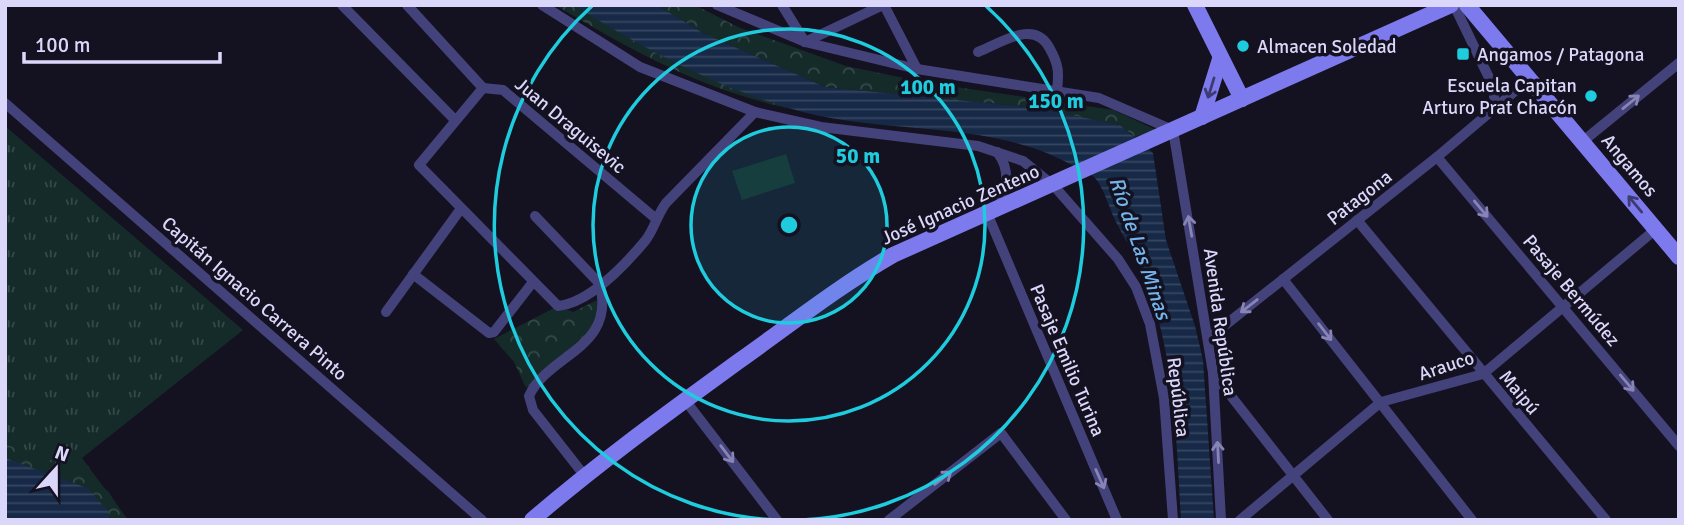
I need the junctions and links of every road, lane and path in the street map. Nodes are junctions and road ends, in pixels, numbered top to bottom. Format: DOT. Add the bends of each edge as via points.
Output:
graph roads {
  1 [pos="342,5"];
  2 [pos="407,5"];
  3 [pos="542,5"];
  4 [pos="717,5"];
  5 [pos="782,5"];
  6 [pos="884,5"];
  7 [pos="1195,5"];
  8 [pos="1452,5"];
  9 [pos="1467,5"];
  10 [pos="804,42"];
  11 [pos="978,52"];
  12 [pos="1220,59"];
  13 [pos="1679,63"];
  14 [pos="918,69"];
  15 [pos="1528,80"];
  16 [pos="483,88"];
  17 [pos="1056,91"];
  18 [pos="1242,99"];
  19 [pos="5,103"];
  20 [pos="1495,106"];
  21 [pos="755,112"];
  22 [pos="1202,117"];
  23 [pos="455,120"];
  24 [pos="1166,134"];
  25 [pos="1583,142"];
  26 [pos="995,150"];
  27 [pos="1437,157"];
  28 [pos="1061,182"];
  29 [pos="460,210"];
  30 [pos="992,211"];
  31 [pos="535,216"];
  32 [pos="655,218"];
  33 [pos="1357,220"];
  34 [pos="1656,229"];
  35 [pos="1679,257"];
  36 [pos="413,274"];
  37 [pos="1283,279"];
  38 [pos="533,282"];
  39 [pos="600,284"];
  40 [pos="1563,306"];
  41 [pos="386,312"];
  42 [pos="1209,338"];
  43 [pos="1213,373"];
  44 [pos="1483,374"];
  45 [pos="685,400"];
  46 [pos="1381,402"];
  47 [pos="1679,446"];
  48 [pos="1292,474"];
  49 [pos="584,475"];
  50 [pos="482,520"];
  51 [pos="532,520"];
  52 [pos="777,520"];
  53 [pos="889,520"];
  54 [pos="1066,520"];
  55 [pos="1117,520"];
  56 [pos="1173,520"];
  57 [pos="1221,520"];
  58 [pos="1240,520"];
  59 [pos="1328,520"];
  60 [pos="1472,520"];
  61 [pos="1606,520"];
  1 -- 23 [label="street"];
  2 -- 16 [label="street, Juan Draguisevic"];
  3 -- 21 [label="street, República" via="640,67"];
  4 -- 10 [label="street"];
  5 -- 10 [label="street"];
  6 -- 10 [label="street"];
  6 -- 14 [label="street"];
  7 -- 12 [label="street"];
  8 -- 18 [label="street, José Ignacio Zenteno"];
  8 -- 20 [label="street" via="1493,86"];
  9 -- 15 [label="street, Angamos"];
  10 -- 14 [label="street"];
  11 -- 17 [label="street" via="1028,32 1040,35 1060,70"];
  12 -- 18 [label="street"];
  12 -- 22 [label="street, one-way"];
  25 -- 13 [label="street, one-way"];
  14 -- 17 [label="street"];
  15 -- 20 [label="street, Patagona"];
  15 -- 25 [label="street, Angamos"];
  16 -- 23 [label="street"];
  16 -- 32 [label="street, Juan Draguisevic" via="503,90"];
  17 -- 24 [label="street" via="1099,98"];
  18 -- 22 [label="street, José Ignacio Zenteno"];
  19 -- 50 [label="street, Capitán Ignacio Carrera Pinto"];
  20 -- 27 [label="street, Patagona"];
  21 -- 26 [label="street, República" via="821,127"];
  21 -- 32 [label="street"];
  22 -- 24 [label="street, José Ignacio Zenteno"];
  23 -- 29 [label="street" via="419,165"];
  24 -- 28 [label="street, José Ignacio Zenteno"];
  42 -- 24 [label="street, Avenida República, one-way"];
  34 -- 25 [label="street, Angamos, one-way"];
  26 -- 28 [label="street, República"];
  26 -- 30 [label="street" via="1004,161 1008,184"];
  27 -- 33 [label="street, Patagona"];
  27 -- 40 [label="street, Pasaje Bermúdez, one-way"];
  28 -- 30 [label="street, José Ignacio Zenteno"];
  28 -- 56 [label="street, República" via="1136,287 1150,324 1164,398"];
  29 -- 36 [label="street"];
  29 -- 38 [label="street"];
  30 -- 45 [label="street, José Ignacio Zenteno" via="858,275"];
  30 -- 55 [label="street, Pasaje Emilio Turina, one-way"];
  31 -- 39 [label="street"];
  32 -- 39 [label="street" via="644,242"];
  33 -- 37 [label="street, Patagona"];
  33 -- 44 [label="street, Maipú"];
  34 -- 35 [label="street, Angamos"];
  34 -- 40 [label="street, Arauco"];
  36 -- 38 [label="street" via="489,332 494,332"];
  36 -- 41 [label="street"];
  37 -- 42 [label="street, Patagona, one-way"];
  37 -- 46 [label="street, one-way"];
  38 -- 39 [label="street" via="558,306 568,305"];
  39 -- 49 [label="street" via="600,319 590,337 529,396 533,410"];
  40 -- 44 [label="street, Arauco"];
  40 -- 47 [label="street, Pasaje Bermúdez, one-way"];
  42 -- 43 [label="street, Avenida República"];
  43 -- 48 [label="street"];
  57 -- 43 [label="street, Avenida República, one-way"];
  44 -- 46 [label="street, Arauco"];
  44 -- 61 [label="street, Maipú"];
  45 -- 49 [label="street, José Ignacio Zenteno"];
  45 -- 52 [label="street, one-way"];
  46 -- 48 [label="street, Arauco"];
  46 -- 60 [label="street"];
  48 -- 58 [label="street, Arauco"];
  48 -- 59 [label="street"];
  49 -- 51 [label="street, José Ignacio Zenteno"];
  53 -- 54 [label="street, one-way" via="1001,433"];
}
